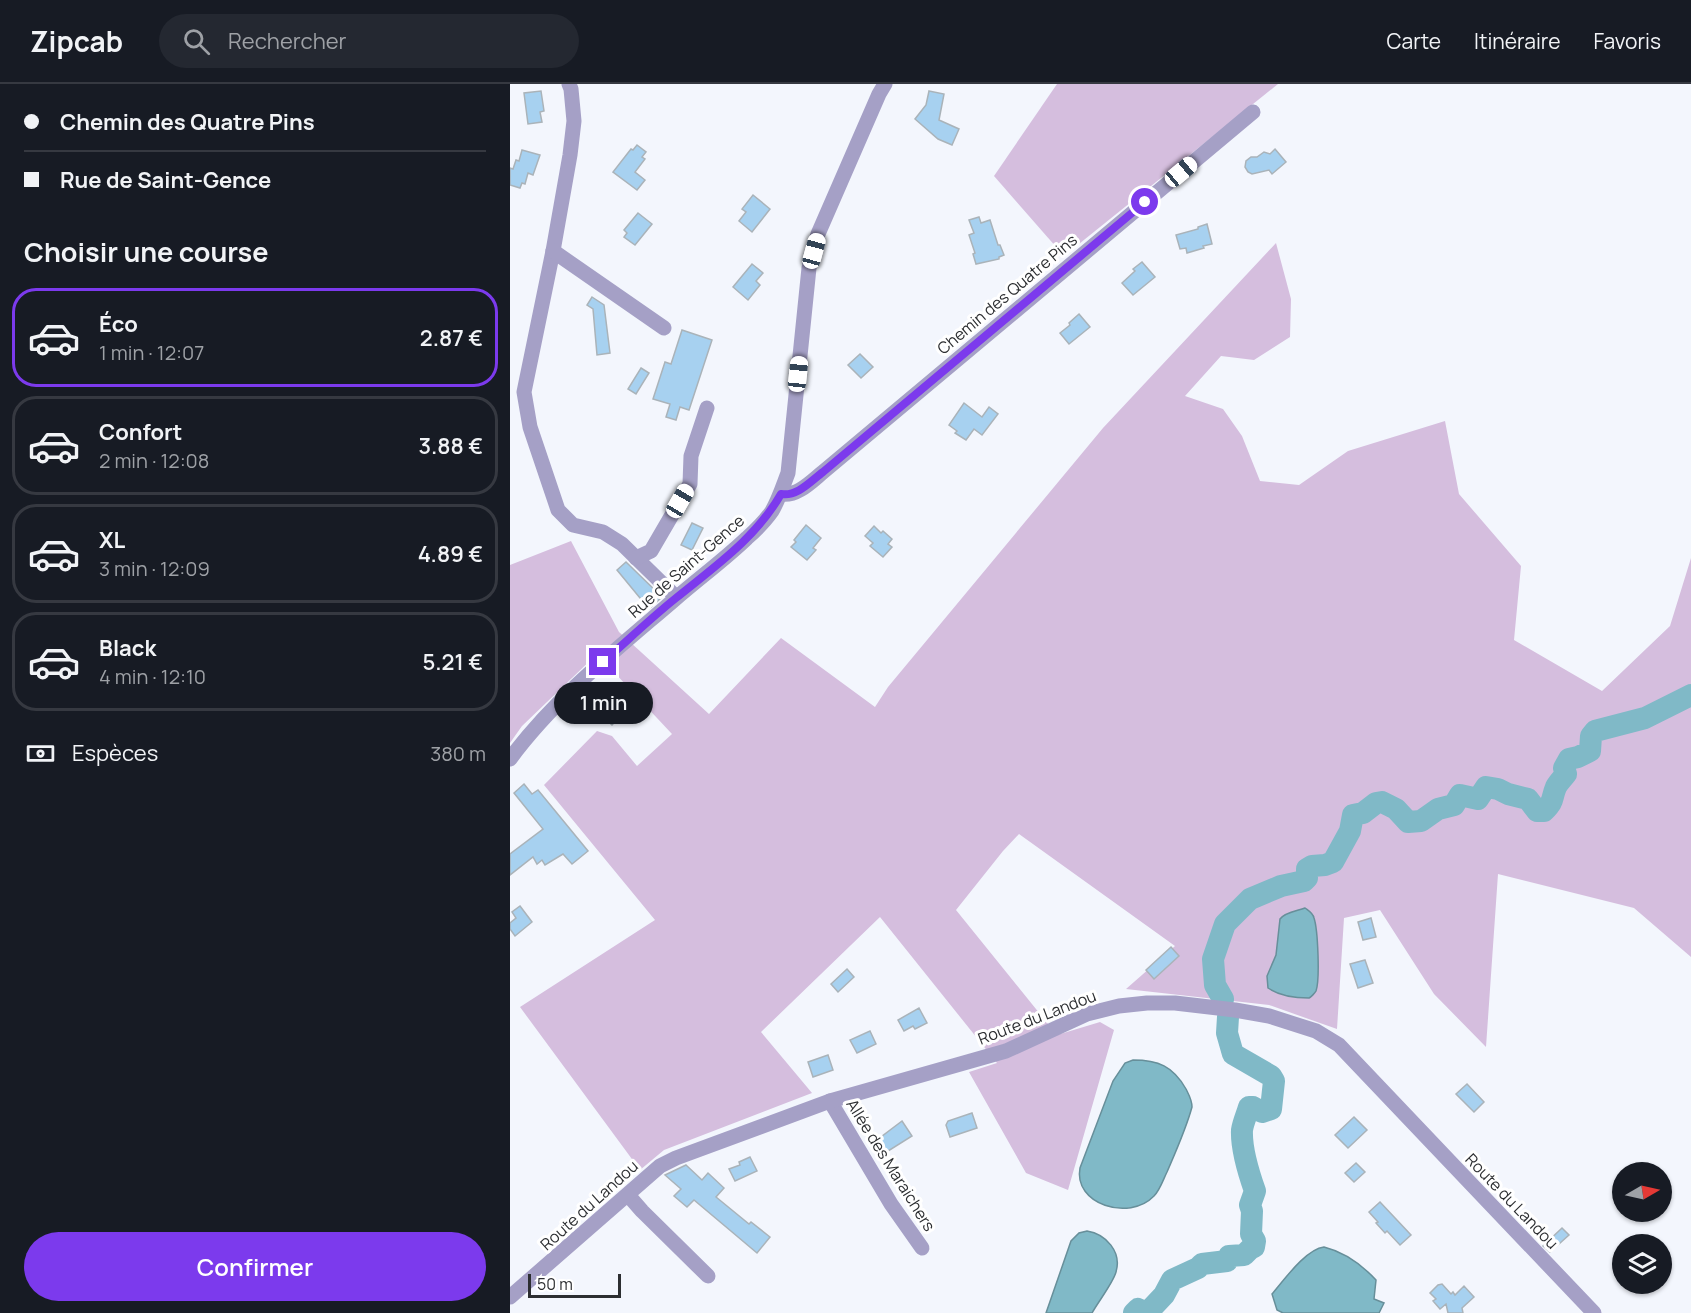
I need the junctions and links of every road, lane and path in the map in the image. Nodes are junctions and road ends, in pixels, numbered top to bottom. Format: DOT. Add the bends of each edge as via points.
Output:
graph roads {
  1 [pos="569,84"];
  2 [pos="885,84"];
  3 [pos="1253,112"];
  4 [pos="553,251"];
  5 [pos="664,328"];
  6 [pos="707,408"];
  7 [pos="781,494"];
  8 [pos="636,558"];
  9 [pos="676,597"];
  10 [pos="510,759"];
  11 [pos="830,1101"];
  12 [pos="628,1194"];
  13 [pos="922,1248"];
  14 [pos="708,1276"];
  15 [pos="510,1297"];
  16 [pos="1594,1313"];
  1 -- 4 [label="street" via="574,121"];
  2 -- 7 [label="street, Rue de Saint-Gence" via="818,234 809,268 788,473"];
  3 -- 7 [label="street, Chemin des Quatre Pins" via="823,472 800,490"];
  4 -- 5 [label="street"];
  4 -- 8 [label="street" via="524,392 530,427 558,510 573,525 603,532"];
  6 -- 8 [label="street" via="691,456 690,484 651,551"];
  7 -- 9 [label="street, Rue de Saint-Gence" via="771,513 754,531"];
  8 -- 9 [label="street"];
  9 -- 10 [label="street, Rue de Saint-Gence" via="572,690"];
  11 -- 12 [label="street, Route du Landou" via="676,1158 660,1166"];
  11 -- 13 [label="street, Allée des Maraichers"];
  11 -- 16 [label="street, Route du Landou" via="1006,1051 1087,1014 1119,1006 1175,1003 1269,1016 1316,1031 1339,1045"];
  12 -- 14 [label="street"];
  12 -- 15 [label="street, Route du Landou"];
}
